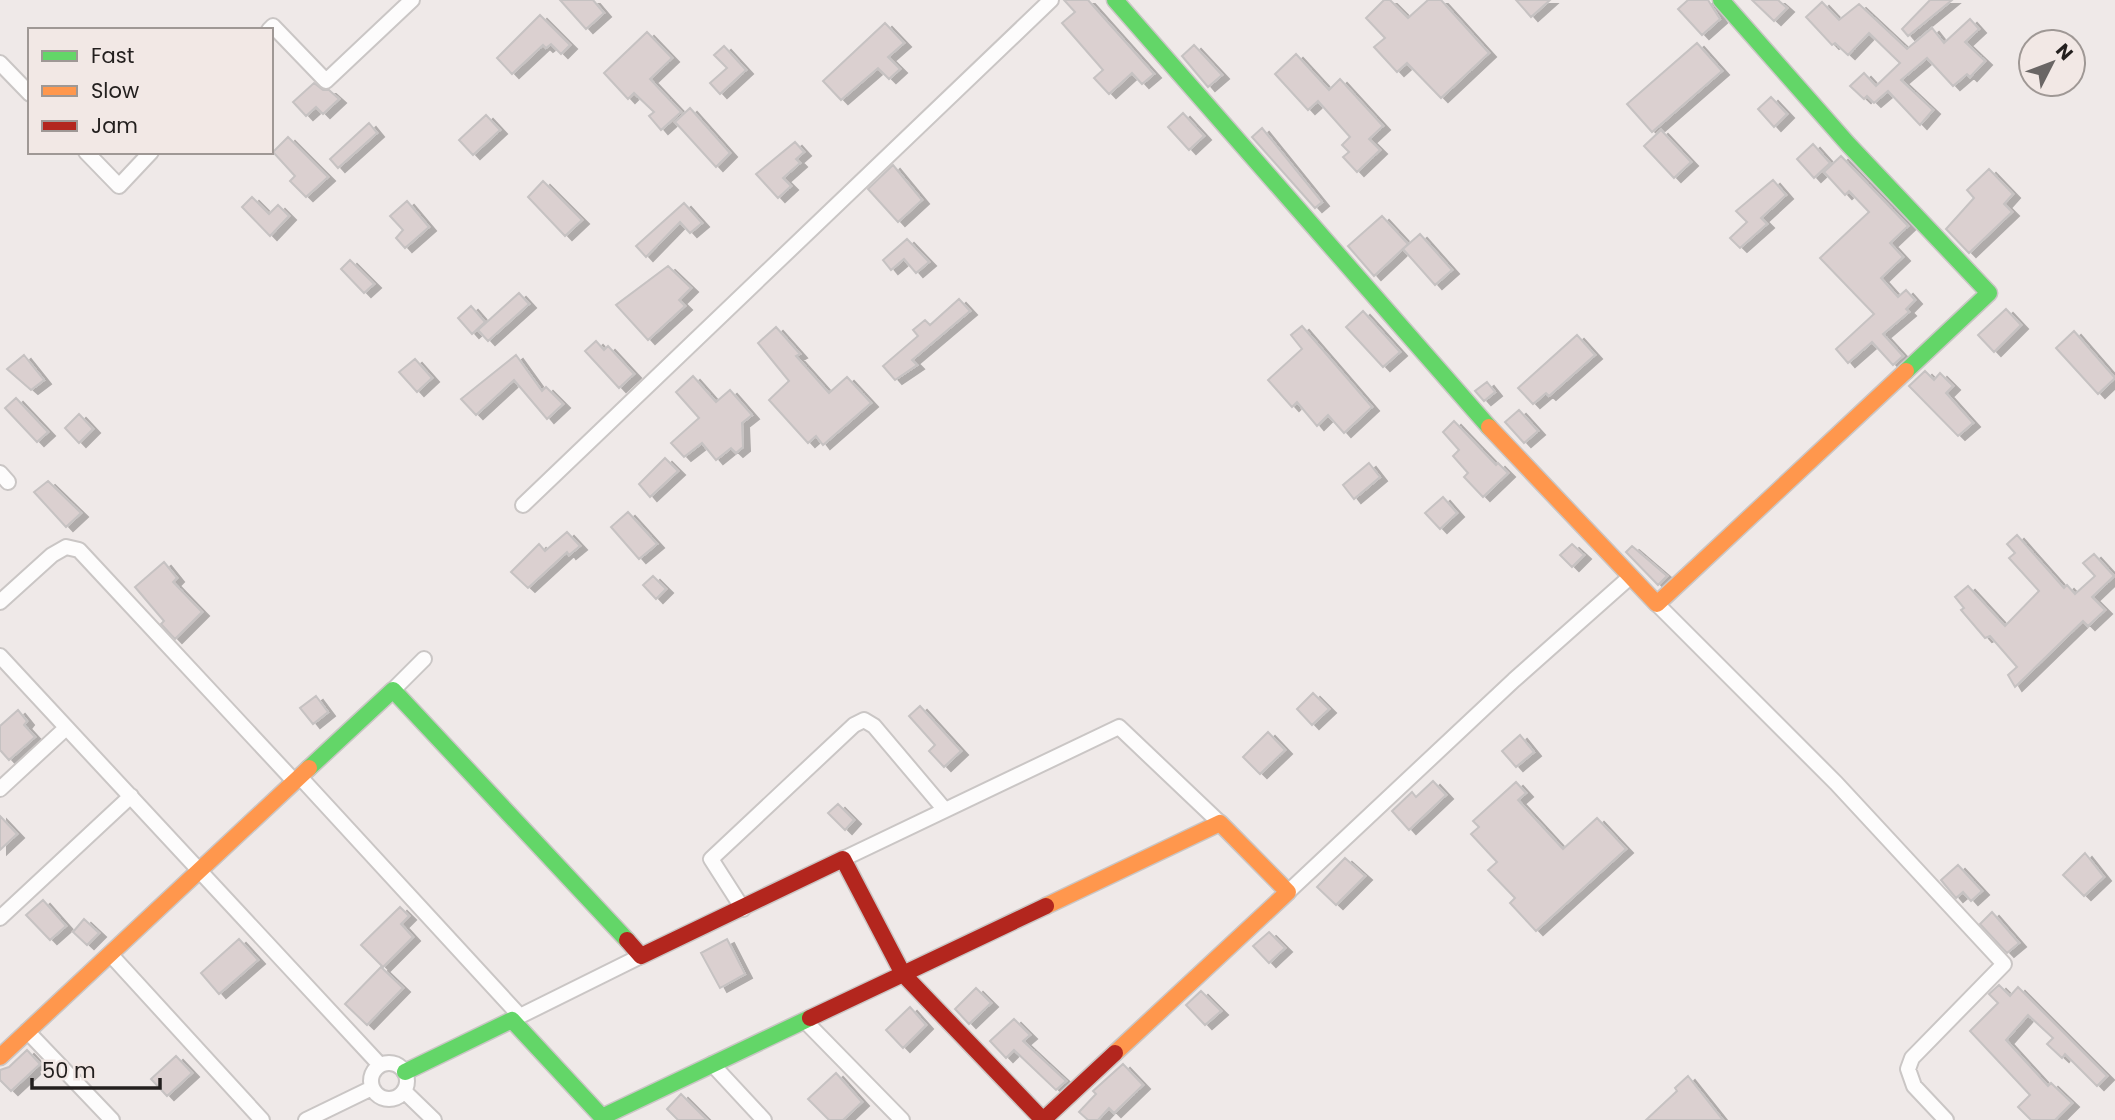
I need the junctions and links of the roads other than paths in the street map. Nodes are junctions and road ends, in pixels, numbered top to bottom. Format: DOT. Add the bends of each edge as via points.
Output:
graph roads {
  1 [pos="412,0"];
  2 [pos="1051,0"];
  3 [pos="1115,0"];
  4 [pos="1721,0"];
  5 [pos="271,28"];
  6 [pos="0,63"];
  7 [pos="28,92"];
  8 [pos="88,154"];
  9 [pos="149,154"];
  10 [pos="523,505"];
  11 [pos="1630,577"];
  12 [pos="0,602"];
  13 [pos="1657,604"];
  14 [pos="0,656"];
  15 [pos="424,659"];
  16 [pos="393,690"];
  17 [pos="66,728"];
  18 [pos="298,780"];
  19 [pos="0,789"];
  20 [pos="131,796"];
  21 [pos="945,810"];
  22 [pos="1220,823"];
  23 [pos="843,859"];
  24 [pos="200,870"];
  25 [pos="1288,892"];
  26 [pos="743,909"];
  27 [pos="0,918"];
  28 [pos="111,955"];
  29 [pos="641,956"];
  30 [pos="903,974"];
  31 [pos="516,1018"];
  32 [pos="805,1021"];
  33 [pos="27,1031"];
  34 [pos="0,1056"];
  35 [pos="380,1065"];
  36 [pos="712,1065"];
  37 [pos="405,1072"];
  38 [pos="372,1088"];
  39 [pos="404,1091"];
  40 [pos="603,1119"];
  41 [pos="112,1120"];
  42 [pos="262,1120"];
  43 [pos="306,1120"];
  44 [pos="434,1120"];
  45 [pos="764,1120"];
  46 [pos="902,1120"];
  47 [pos="1945,1120"];
  1 -- 5 [label="street" via="326,81"];
  2 -- 10 [label="street"];
  3 -- 11 [label="street" via="1482,419"];
  4 -- 13 [label="street" via="1989,293"];
  6 -- 7 [label="street"];
  8 -- 9 [label="street" via="119,186"];
  11 -- 13 [label="street"];
  11 -- 25 [label="street"];
  12 -- 18 [label="street" via="52,555 66,547 79,550"];
  13 -- 47 [label="street" via="1836,783 2004,964 1912,1058 1908,1069 1914,1086"];
  14 -- 17 [label="street"];
  15 -- 16 [label="street"];
  16 -- 18 [label="street"];
  16 -- 29 [label="street"];
  17 -- 19 [label="street"];
  17 -- 20 [label="street"];
  18 -- 24 [label="street"];
  18 -- 31 [label="street"];
  20 -- 24 [label="street"];
  20 -- 27 [label="street"];
  21 -- 22 [label="street" via="1119,727"];
  21 -- 23 [label="street"];
  21 -- 26 [label="street" via="864,720 711,859"];
  22 -- 25 [label="street"];
  22 -- 30 [label="street"];
  23 -- 26 [label="street"];
  23 -- 30 [label="street"];
  24 -- 28 [label="street"];
  24 -- 35 [label="street"];
  25 -- 30 [label="street" via="1043,1120"];
  26 -- 29 [label="street"];
  28 -- 33 [label="street"];
  28 -- 42 [label="street"];
  29 -- 31 [label="street"];
  30 -- 32 [label="street"];
  31 -- 37 [label="street"];
  31 -- 40 [label="street"];
  32 -- 36 [label="street"];
  32 -- 46 [label="street"];
  33 -- 34 [label="street"];
  33 -- 41 [label="street"];
  35 -- 37 [label="street" via="389,1063"];
  35 -- 38 [label="street" via="371,1079"];
  36 -- 40 [label="street"];
  36 -- 45 [label="street"];
  37 -- 39 [label="street"];
  38 -- 39 [label="street" via="387,1099"];
  38 -- 43 [label="street"];
  39 -- 44 [label="street"];
}
